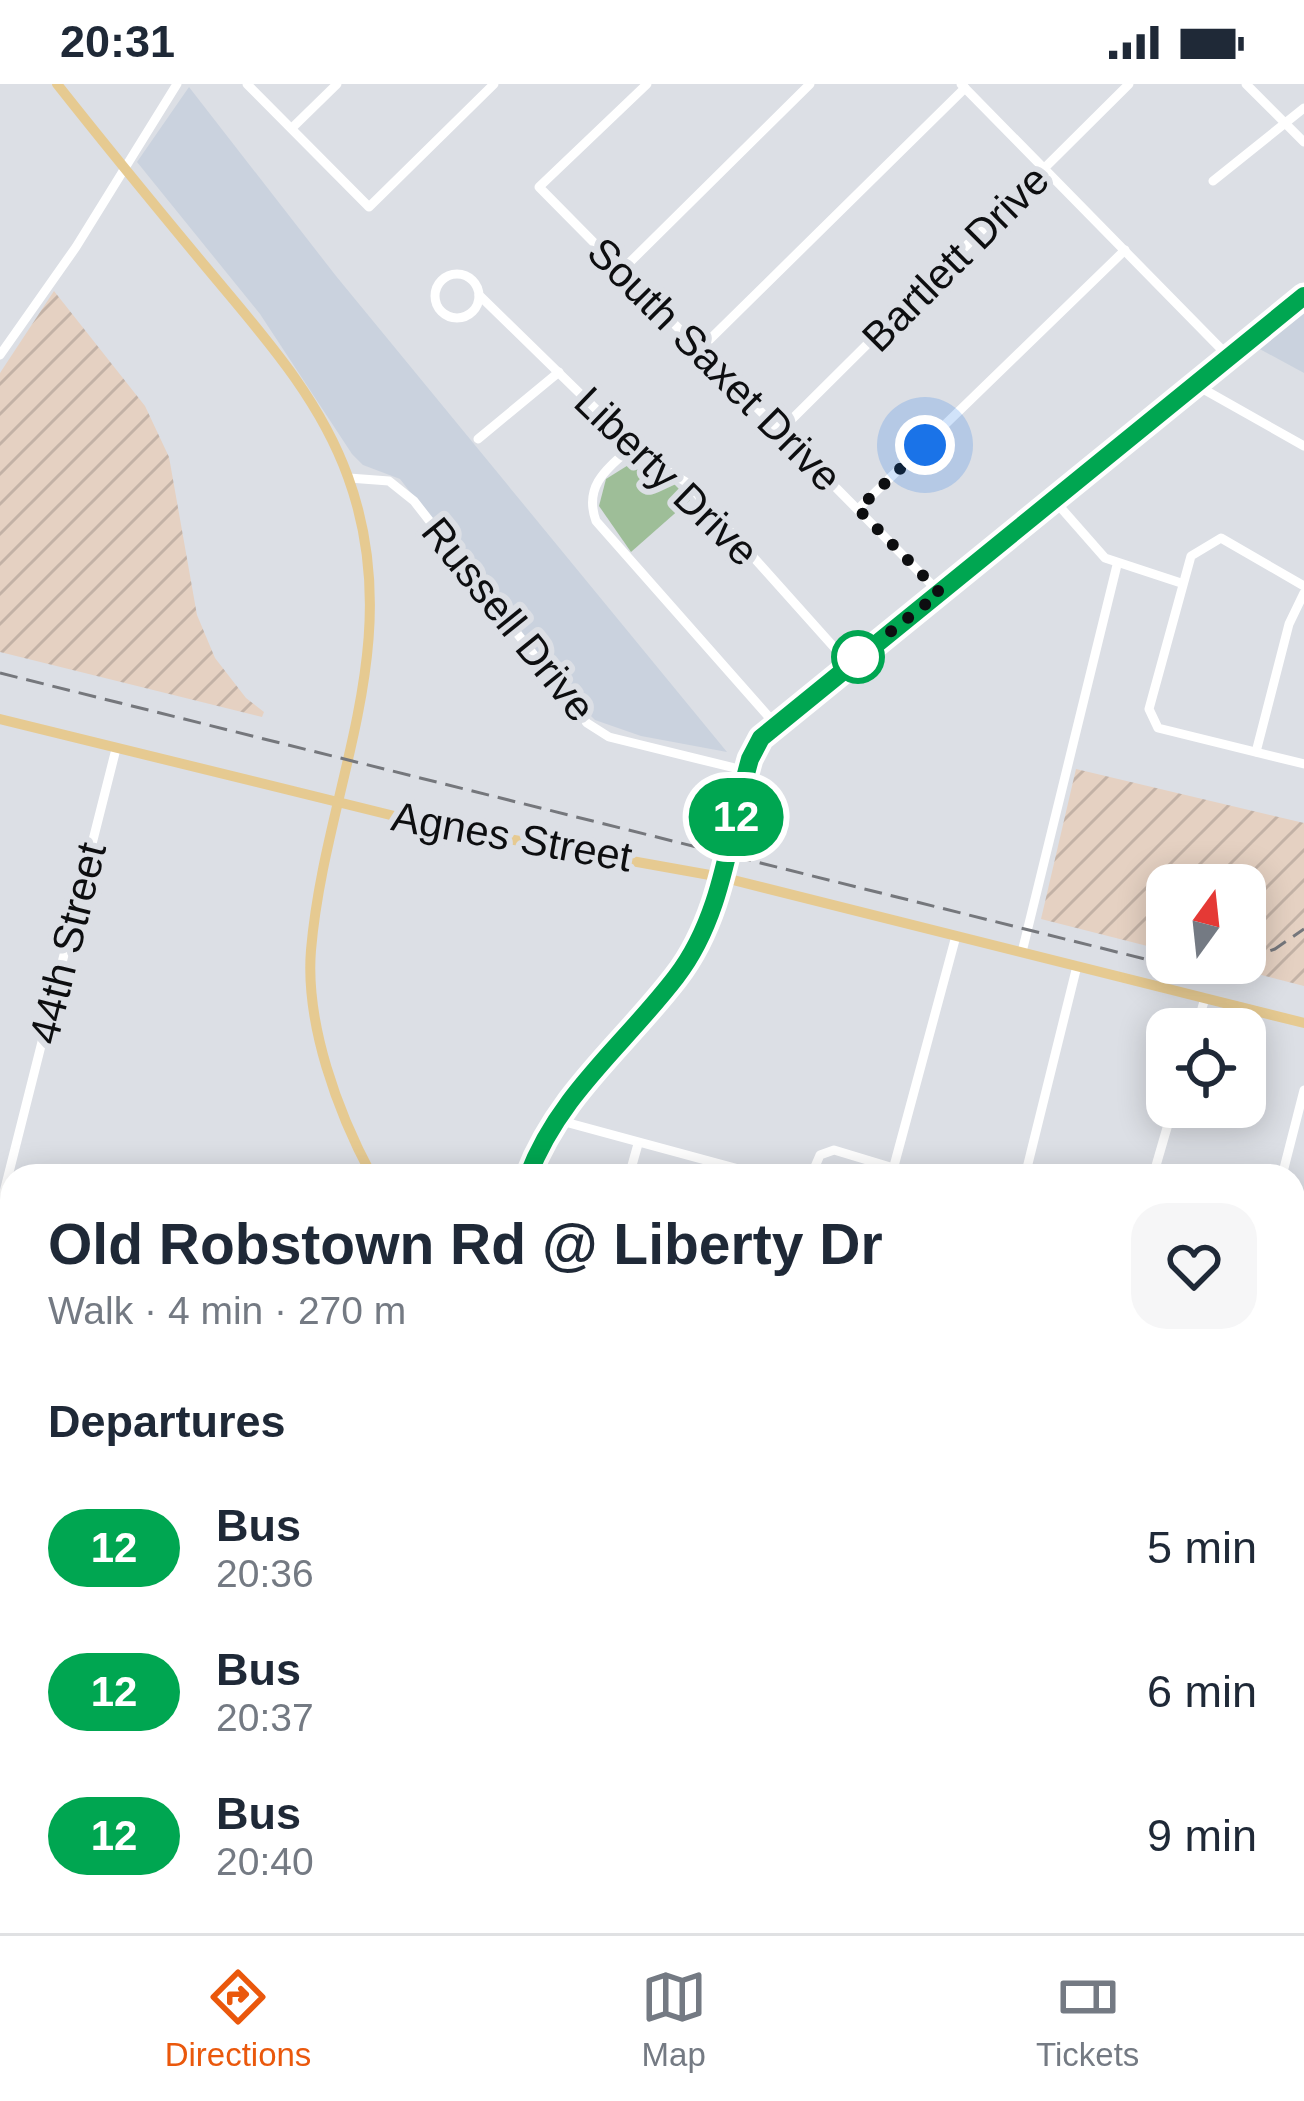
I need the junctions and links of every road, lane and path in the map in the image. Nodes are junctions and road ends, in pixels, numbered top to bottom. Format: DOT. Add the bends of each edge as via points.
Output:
graph roads {
  1 [pos="57,84"];
  2 [pos="177,84"];
  3 [pos="248,84"];
  4 [pos="338,84"];
  5 [pos="494,84"];
  6 [pos="810,84"];
  7 [pos="1246,84"];
  8 [pos="646,85"];
  9 [pos="1126,85"];
  10 [pos="963,86"];
  11 [pos="1304,108"];
  12 [pos="1284,122"];
  13 [pos="292,128"];
  14 [pos="1304,142"];
  15 [pos="123,168"];
  16 [pos="1045,169"];
  17 [pos="1213,181"];
  18 [pos="1125,250"];
  19 [pos="623,269"];
  20 [pos="479,295"];
  21 [pos="1304,296"];
  22 [pos="699,350"];
  23 [pos="0,355"];
  24 [pos="1229,357"];
  25 [pos="559,372"];
  26 [pos="1196,385"];
  27 [pos="780,431"];
  28 [pos="478,439"];
  29 [pos="633,446"];
  30 [pos="1304,446"];
  31 [pos="349,478"];
  32 [pos="1054,500"];
  33 [pos="858,509"];
  34 [pos="1117,565"];
  35 [pos="1181,583"];
  36 [pos="1304,589"];
  37 [pos="940,593"];
  38 [pos="849,664"];
  39 [pos="0,719"];
  40 [pos="776,725"];
  41 [pos="116,749"];
  42 [pos="1256,752"];
  43 [pos="1304,764"];
  44 [pos="747,771"];
  45 [pos="339,802"];
  46 [pos="721,877"];
  47 [pos="956,936"];
  48 [pos="1022,952"];
  49 [pos="1077,966"];
  50 [pos="1205,998"];
  51 [pos="1202,1008"];
  52 [pos="1304,1023"];
  53 [pos="1304,1090"];
  54 [pos="554,1119"];
  55 [pos="1167,1128"];
  56 [pos="638,1144"];
  57 [pos="11,1164"];
  58 [pos="366,1164"];
  59 [pos="533,1164"];
  60 [pos="632,1164"];
  61 [pos="701,1164"];
  62 [pos="816,1164"];
  63 [pos="886,1164"];
  64 [pos="894,1164"];
  65 [pos="1028,1164"];
  66 [pos="1156,1164"];
  67 [pos="1285,1164"];
  1 -- 15 [label="main road"];
  2 -- 15 [label="street"];
  3 -- 13 [label="street"];
  4 -- 13 [label="street"];
  5 -- 13 [label="street" via="369,207"];
  6 -- 19 [label="street"];
  7 -- 12 [label="street"];
  8 -- 19 [label="street, South Saxet Drive" via="539,187"];
  9 -- 16 [label="street, Bartlett Drive"];
  10 -- 16 [label="street"];
  10 -- 22 [label="street"];
  11 -- 12 [label="street"];
  12 -- 14 [label="street"];
  12 -- 17 [label="street"];
  15 -- 23 [label="street"];
  15 -- 31 [label="main road" via="288,366"];
  16 -- 18 [label="street"];
  16 -- 27 [label="street, Bartlett Drive"];
  18 -- 24 [label="street"];
  18 -- 33 [label="street"];
  19 -- 22 [label="street, South Saxet Drive"];
  20 -- 20 [label="street" via="463,275 445,277 435,292 439,309 455,318 472,312"];
  20 -- 25 [label="street, Liberty Drive"];
  21 -- 24 [label="street"];
  22 -- 27 [label="street, South Saxet Drive"];
  24 -- 26 [label="street"];
  25 -- 28 [label="street"];
  25 -- 29 [label="street, Liberty Drive"];
  26 -- 30 [label="street"];
  26 -- 32 [label="street"];
  27 -- 33 [label="street, South Saxet Drive"];
  29 -- 38 [label="street, Liberty Drive" via="686,482"];
  29 -- 40 [label="street" via="598,476 596,521"];
  31 -- 44 [label="street, Russell Drive" via="389,481 414,501 587,723 609,736"];
  31 -- 45 [label="main road" via="369,580 370,660"];
  32 -- 34 [label="street"];
  32 -- 37 [label="street"];
  33 -- 37 [label="street, South Saxet Drive"];
  34 -- 35 [label="street"];
  34 -- 48 [label="street"];
  35 -- 36 [label="street" via="1191,556 1221,538"];
  35 -- 42 [label="street" via="1150,720"];
  36 -- 42 [label="street"];
  37 -- 38 [label="street"];
  38 -- 40 [label="street"];
  39 -- 41 [label="main road, Agnes Street"];
  40 -- 44 [label="street"];
  41 -- 45 [label="main road, Agnes Street"];
  41 -- 57 [label="street, 44th Street"];
  42 -- 43 [label="street"];
  44 -- 46 [label="street"];
  45 -- 46 [label="main road, Agnes Street"];
  45 -- 58 [label="main road" via="310,955 346,1127"];
  46 -- 47 [label="main road, Agnes Street"];
  46 -- 54 [label="street" via="678,975"];
  47 -- 48 [label="main road, Agnes Street"];
  47 -- 64 [label="street"];
  48 -- 49 [label="main road, Agnes Street"];
  49 -- 50 [label="main road, Agnes Street"];
  49 -- 65 [label="street"];
  50 -- 51 [label="street"];
  50 -- 52 [label="main road, Agnes Street"];
  53 -- 67 [label="street"];
  54 -- 56 [label="street"];
  54 -- 59 [label="street"];
  55 -- 66 [label="street"];
  56 -- 60 [label="street"];
  56 -- 61 [label="street"];
  62 -- 63 [label="street" via="834,1150"];
}
